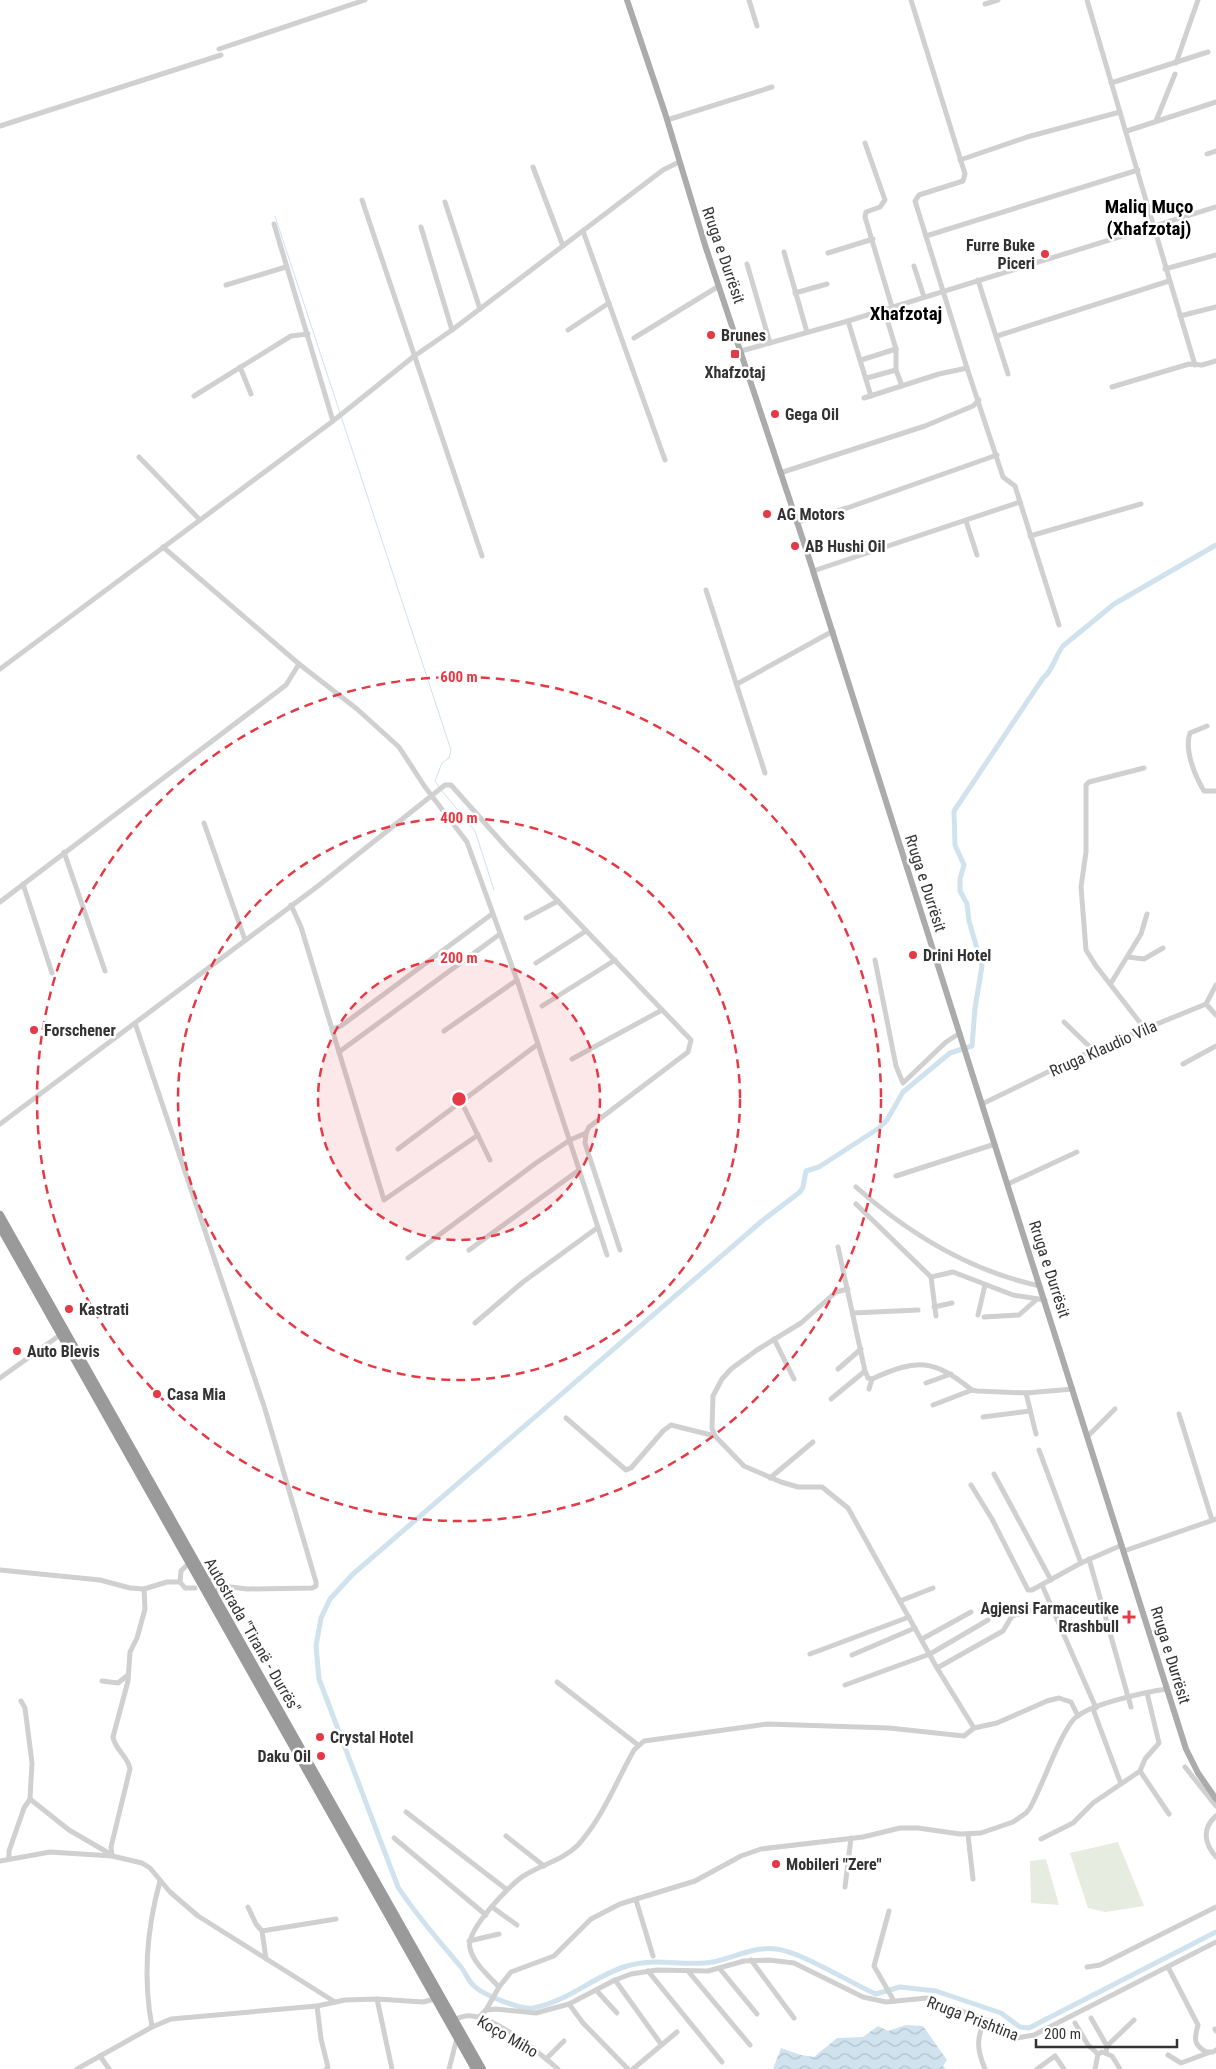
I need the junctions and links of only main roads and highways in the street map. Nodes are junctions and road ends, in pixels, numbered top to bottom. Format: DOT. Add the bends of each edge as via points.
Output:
graph roads {
  1 [pos="627,0"];
  2 [pos="0,1215"];
  3 [pos="0,1227"];
  4 [pos="1216,1799"];
  5 [pos="475,2069"];
  6 [pos="482,2069"];
  1 -- 4 [label="main road, Rruga e Durrësit" via="832,631 1167,1689 1189,1755"];
  2 -- 6 [label="highway, Autostrada \"Tiranë - Durrës\""];
  3 -- 5 [label="highway, Autostrada \"Tiranë - Durrës\""];
}
